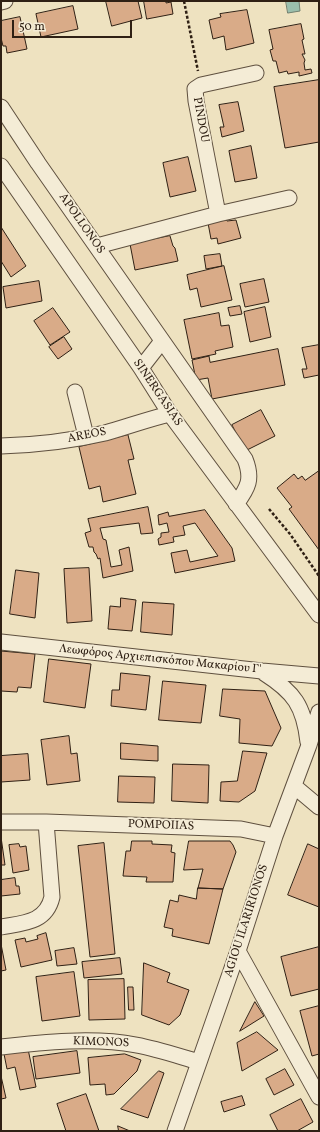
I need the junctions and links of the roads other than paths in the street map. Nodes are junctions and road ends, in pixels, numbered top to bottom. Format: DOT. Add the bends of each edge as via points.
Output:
graph roads {
  1 [pos="5,1"];
  2 [pos="1,2"];
  3 [pos="256,73"];
  4 [pos="1,107"];
  5 [pos="1,166"];
  6 [pos="289,198"];
  7 [pos="218,214"];
  8 [pos="96,246"];
  9 [pos="162,341"];
  10 [pos="141,368"];
  11 [pos="75,392"];
  12 [pos="170,414"];
  13 [pos="86,436"];
  14 [pos="1,446"];
  15 [pos="236,504"];
  16 [pos="319,615"];
  17 [pos="1,642"];
  18 [pos="262,671"];
  19 [pos="319,676"];
  20 [pos="319,712"];
  21 [pos="309,745"];
  22 [pos="294,786"];
  23 [pos="319,807"];
  24 [pos="1,822"];
  25 [pos="46,822"];
  26 [pos="276,836"];
  27 [pos="1,927"];
  28 [pos="238,951"];
  29 [pos="1,1047"];
  30 [pos="199,1062"];
  31 [pos="319,1097"];
  32 [pos="175,1131"];
  1 -- 2 [label="street"];
  3 -- 7 [label="street, PINDOU" via="201,85 195,89"];
  4 -- 8 [label="street, APOLLONOS"];
  5 -- 10 [label="street, SINERGASIAS"];
  6 -- 7 [label="street"];
  7 -- 8 [label="street"];
  8 -- 9 [label="street, APOLLONOS"];
  9 -- 10 [label="street"];
  9 -- 15 [label="street, APOLLONOS" via="245,459 249,472 248,484"];
  10 -- 12 [label="street, SINERGASIAS"];
  11 -- 13 [label="street"];
  12 -- 13 [label="street, AREOS"];
  12 -- 15 [label="street, SINERGASIAS"];
  13 -- 14 [label="street, AREOS"];
  15 -- 16 [label="street, SINERGASIAS"];
  17 -- 18 [label="street, Λεωφόρος Αρχιεπισκόπου Μακαρίου Γ'"];
  18 -- 19 [label="street, Λεωφόρος Αρχιεπισκόπου Μακαρίου Γ'"];
  18 -- 21 [label="street" via="280,683 292,696 307,728"];
  20 -- 21 [label="street, AGIOU ILARIRIONOS"];
  21 -- 22 [label="street, AGIOU ILARIRIONOS"];
  22 -- 23 [label="street"];
  22 -- 26 [label="street, AGIOU ILARIRIONOS"];
  24 -- 25 [label="street, POMPOIIAS"];
  25 -- 26 [label="street, POMPOIIAS" via="241,829"];
  25 -- 27 [label="street" via="52,897 50,904 37,919"];
  26 -- 28 [label="street, AGIOU ILARIRIONOS"];
  28 -- 30 [label="street, AGIOU ILARIRIONOS"];
  28 -- 31 [label="street"];
  29 -- 30 [label="street, KIMONOS" via="71,1042 122,1043"];
  30 -- 32 [label="street, AGIOU ILARIRIONOS"];
}
